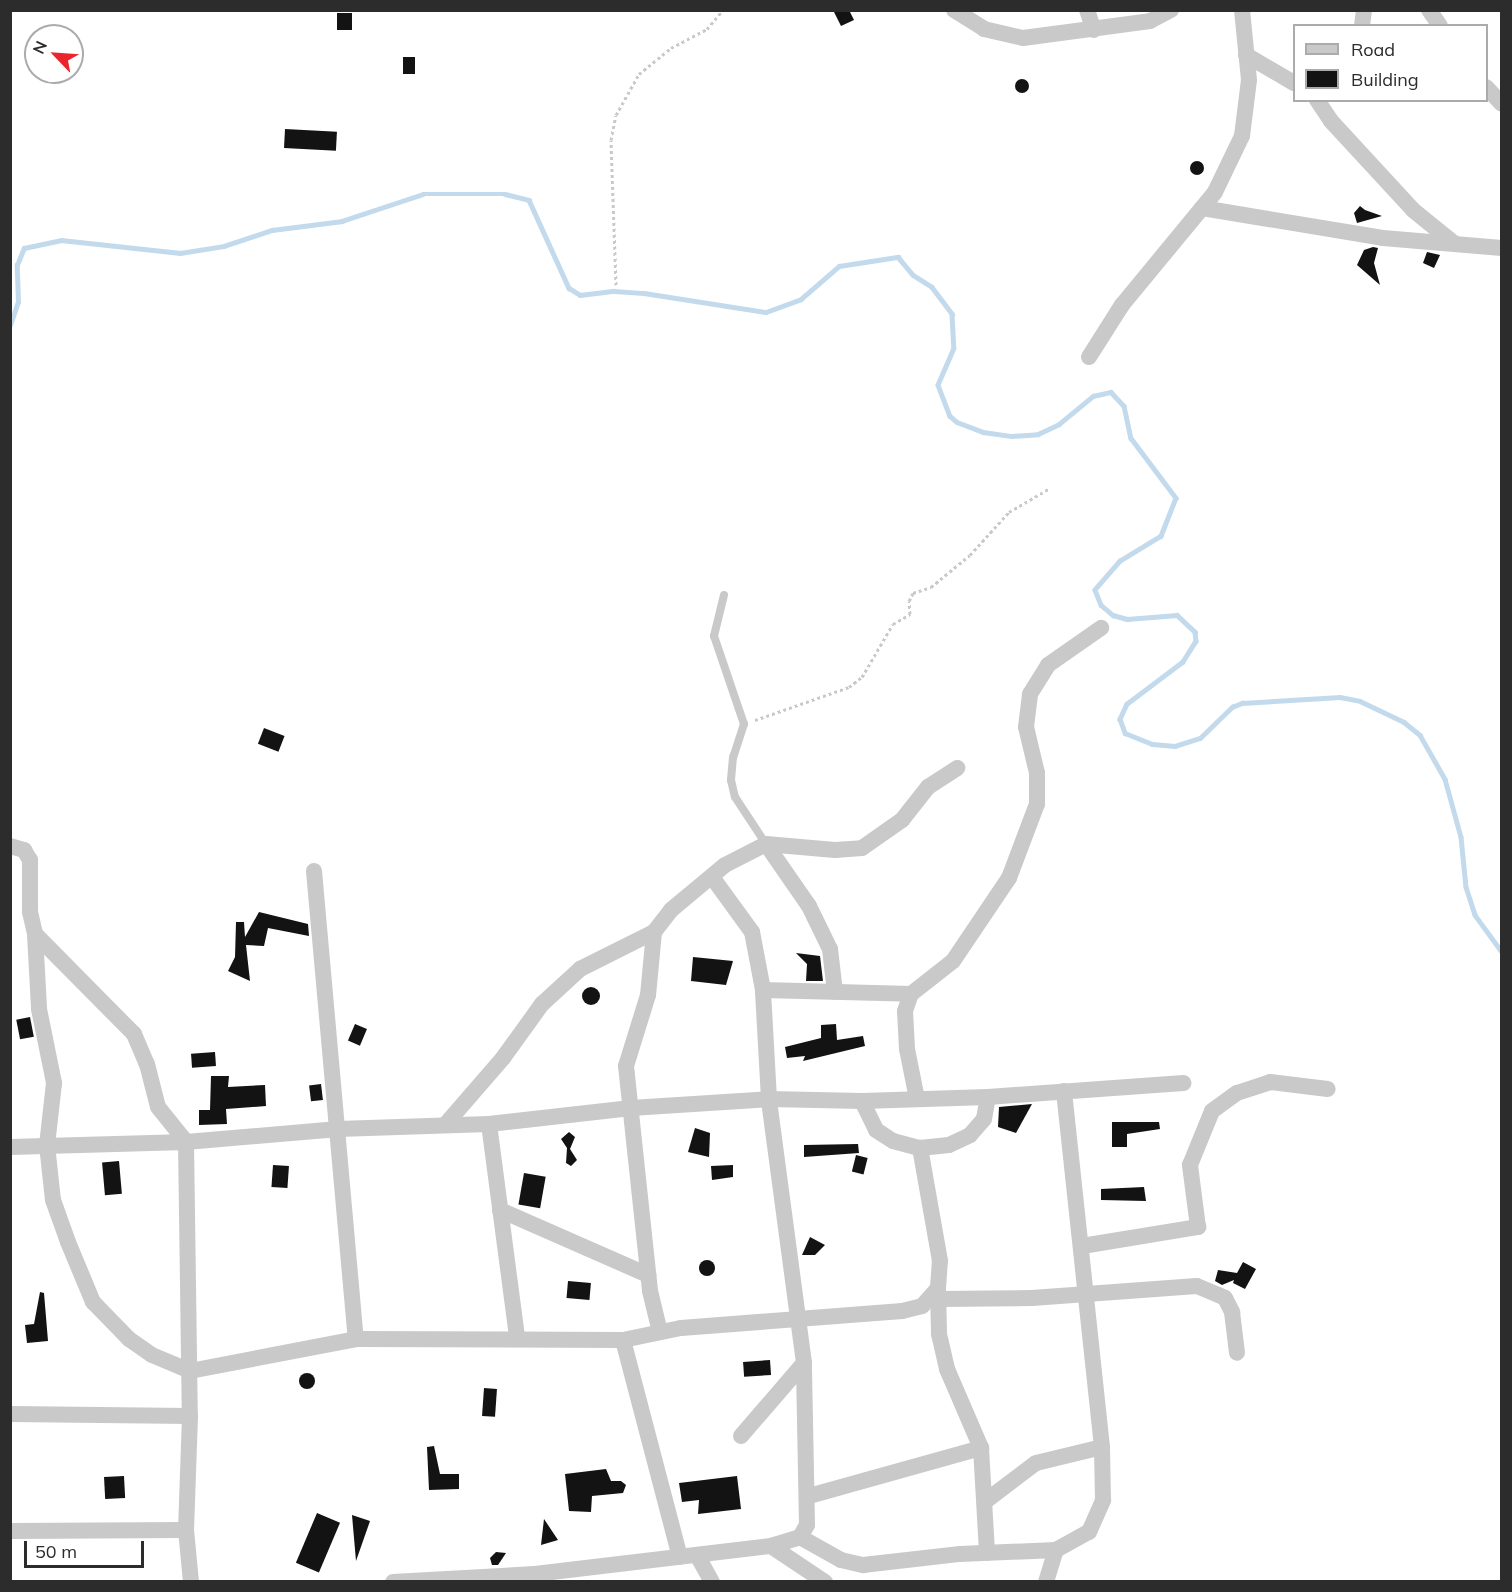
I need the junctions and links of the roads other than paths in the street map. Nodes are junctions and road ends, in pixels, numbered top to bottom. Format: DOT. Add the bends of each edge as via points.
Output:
graph roads {
  1 [pos="954,10"];
  2 [pos="1087,10"];
  3 [pos="1171,10"];
  4 [pos="1242,10"];
  5 [pos="1429,10"];
  6 [pos="1439,24"];
  7 [pos="1094,30"];
  8 [pos="1246,55"];
  9 [pos="1293,82"];
  10 [pos="1488,89"];
  11 [pos="1318,102"];
  12 [pos="1502,104"];
  13 [pos="1202,208"];
  14 [pos="1455,244"];
  15 [pos="1502,248"];
  16 [pos="1089,357"];
  17 [pos="724,595"];
  18 [pos="1101,628"];
  19 [pos="957,768"];
  20 [pos="766,844"];
  21 [pos="10,846"];
  22 [pos="314,871"];
  23 [pos="712,877"];
  24 [pos="654,932"];
  25 [pos="34,934"];
  26 [pos="764,990"];
  27 [pos="835,992"];
  28 [pos="911,994"];
  29 [pos="1184,1083"];
  30 [pos="1328,1089"];
  31 [pos="1064,1091"];
  32 [pos="988,1097"];
  33 [pos="769,1099"];
  34 [pos="917,1099"];
  35 [pos="862,1101"];
  36 [pos="631,1107"];
  37 [pos="489,1124"];
  38 [pos="445,1125"];
  39 [pos="338,1129"];
  40 [pos="186,1142"];
  41 [pos="47,1145"];
  42 [pos="10,1147"];
  43 [pos="920,1148"];
  44 [pos="500,1210"];
  45 [pos="1082,1246"];
  46 [pos="648,1275"];
  47 [pos="938,1294"];
  48 [pos="1088,1294"];
  49 [pos="800,1317"];
  50 [pos="660,1332"];
  51 [pos="517,1338"];
  52 [pos="356,1339"];
  53 [pos="623,1340"];
  54 [pos="1237,1353"];
  55 [pos="804,1363"];
  56 [pos="190,1371"];
  57 [pos="10,1414"];
  58 [pos="190,1416"];
  59 [pos="741,1436"];
  60 [pos="981,1448"];
  61 [pos="1102,1448"];
  62 [pos="809,1496"];
  63 [pos="987,1500"];
  64 [pos="186,1530"];
  65 [pos="10,1531"];
  66 [pos="800,1537"];
  67 [pos="771,1546"];
  68 [pos="1056,1550"];
  69 [pos="987,1552"];
  70 [pos="688,1556"];
  71 [pos="190,1581"];
  72 [pos="393,1581"];
  73 [pos="412,1581"];
  74 [pos="712,1581"];
  75 [pos="825,1581"];
  76 [pos="1046,1581"];
  1 -- 7 [label="street" via="984,29 1023,38"];
  2 -- 7 [label="street"];
  3 -- 7 [label="street" via="1150,21"];
  4 -- 8 [label="street"];
  5 -- 6 [label="street"];
  8 -- 9 [label="street"];
  8 -- 13 [label="street" via="1249,80 1242,136 1215,192"];
  10 -- 12 [label="street"];
  11 -- 14 [label="street" via="1413,210"];
  13 -- 14 [label="street" via="1383,238"];
  13 -- 16 [label="street" via="1122,305"];
  14 -- 15 [label="street"];
  17 -- 20 [label="lane" via="714,636 744,724 730,780 735,797"];
  18 -- 28 [label="street" via="1048,665 1030,694 1026,727 1037,773 1037,804 1010,878 953,961"];
  19 -- 20 [label="street" via="928,787 902,820 862,848 835,850"];
  20 -- 23 [label="street" via="725,865"];
  20 -- 27 [label="street" via="809,906 830,949"];
  21 -- 25 [label="street" via="24,850 30,860"];
  22 -- 39 [label="street"];
  23 -- 24 [label="street" via="671,910"];
  23 -- 26 [label="street" via="752,932"];
  24 -- 36 [label="street" via="648,995 626,1066"];
  24 -- 38 [label="street" via="580,969 542,1004 503,1058"];
  25 -- 40 [label="street" via="134,1034 158,1107"];
  25 -- 41 [label="street" via="39,1009 54,1083"];
  26 -- 27 [label="street"];
  26 -- 33 [label="street"];
  27 -- 28 [label="street"];
  28 -- 34 [label="street" via="905,1011 906,1030"];
  29 -- 31 [label="street"];
  30 -- 45 [label="street" via="1270,1082 1237,1093 1212,1112 1190,1165 1198,1227"];
  31 -- 32 [label="street"];
  31 -- 45 [label="street"];
  32 -- 34 [label="street"];
  32 -- 43 [label="street" via="984,1119 970,1135 949,1145"];
  33 -- 35 [label="street"];
  33 -- 36 [label="street"];
  33 -- 49 [label="street"];
  34 -- 35 [label="street"];
  35 -- 43 [label="street" via="876,1130 893,1141"];
  36 -- 37 [label="street"];
  36 -- 46 [label="street"];
  37 -- 38 [label="street"];
  37 -- 44 [label="street"];
  38 -- 39 [label="street"];
  39 -- 40 [label="street"];
  39 -- 52 [label="street"];
  40 -- 41 [label="street"];
  40 -- 56 [label="street"];
  41 -- 42 [label="street"];
  41 -- 56 [label="street" via="53,1200 93,1302 129,1339 152,1355"];
  43 -- 47 [label="street" via="940,1261"];
  44 -- 46 [label="street"];
  44 -- 51 [label="street"];
  45 -- 48 [label="street"];
  46 -- 50 [label="street"];
  47 -- 48 [label="street"];
  47 -- 49 [label="street" via="922,1306 902,1311"];
  47 -- 60 [label="street" via="939,1334 947,1369"];
  48 -- 54 [label="street" via="1197,1286 1214,1290 1225,1298 1232,1312"];
  48 -- 61 [label="street"];
  49 -- 50 [label="street"];
  49 -- 55 [label="street"];
  50 -- 53 [label="street"];
  51 -- 52 [label="street"];
  51 -- 53 [label="street"];
  52 -- 56 [label="street"];
  53 -- 70 [label="street"];
  55 -- 59 [label="street"];
  55 -- 62 [label="street"];
  56 -- 58 [label="street"];
  57 -- 58 [label="street"];
  58 -- 64 [label="street"];
  60 -- 62 [label="street"];
  60 -- 63 [label="street"];
  61 -- 63 [label="street" via="1036,1463"];
  61 -- 68 [label="street" via="1103,1500 1089,1532"];
  62 -- 66 [label="street" via="807,1525"];
  63 -- 69 [label="street"];
  64 -- 65 [label="street"];
  64 -- 71 [label="street"];
  66 -- 67 [label="street"];
  66 -- 69 [label="street" via="841,1560 863,1565"];
  67 -- 70 [label="street"];
  67 -- 75 [label="street"];
  68 -- 69 [label="street"];
  68 -- 76 [label="street"];
  70 -- 73 [label="street" via="535,1575"];
  70 -- 74 [label="street"];
  72 -- 73 [label="street"];
}
